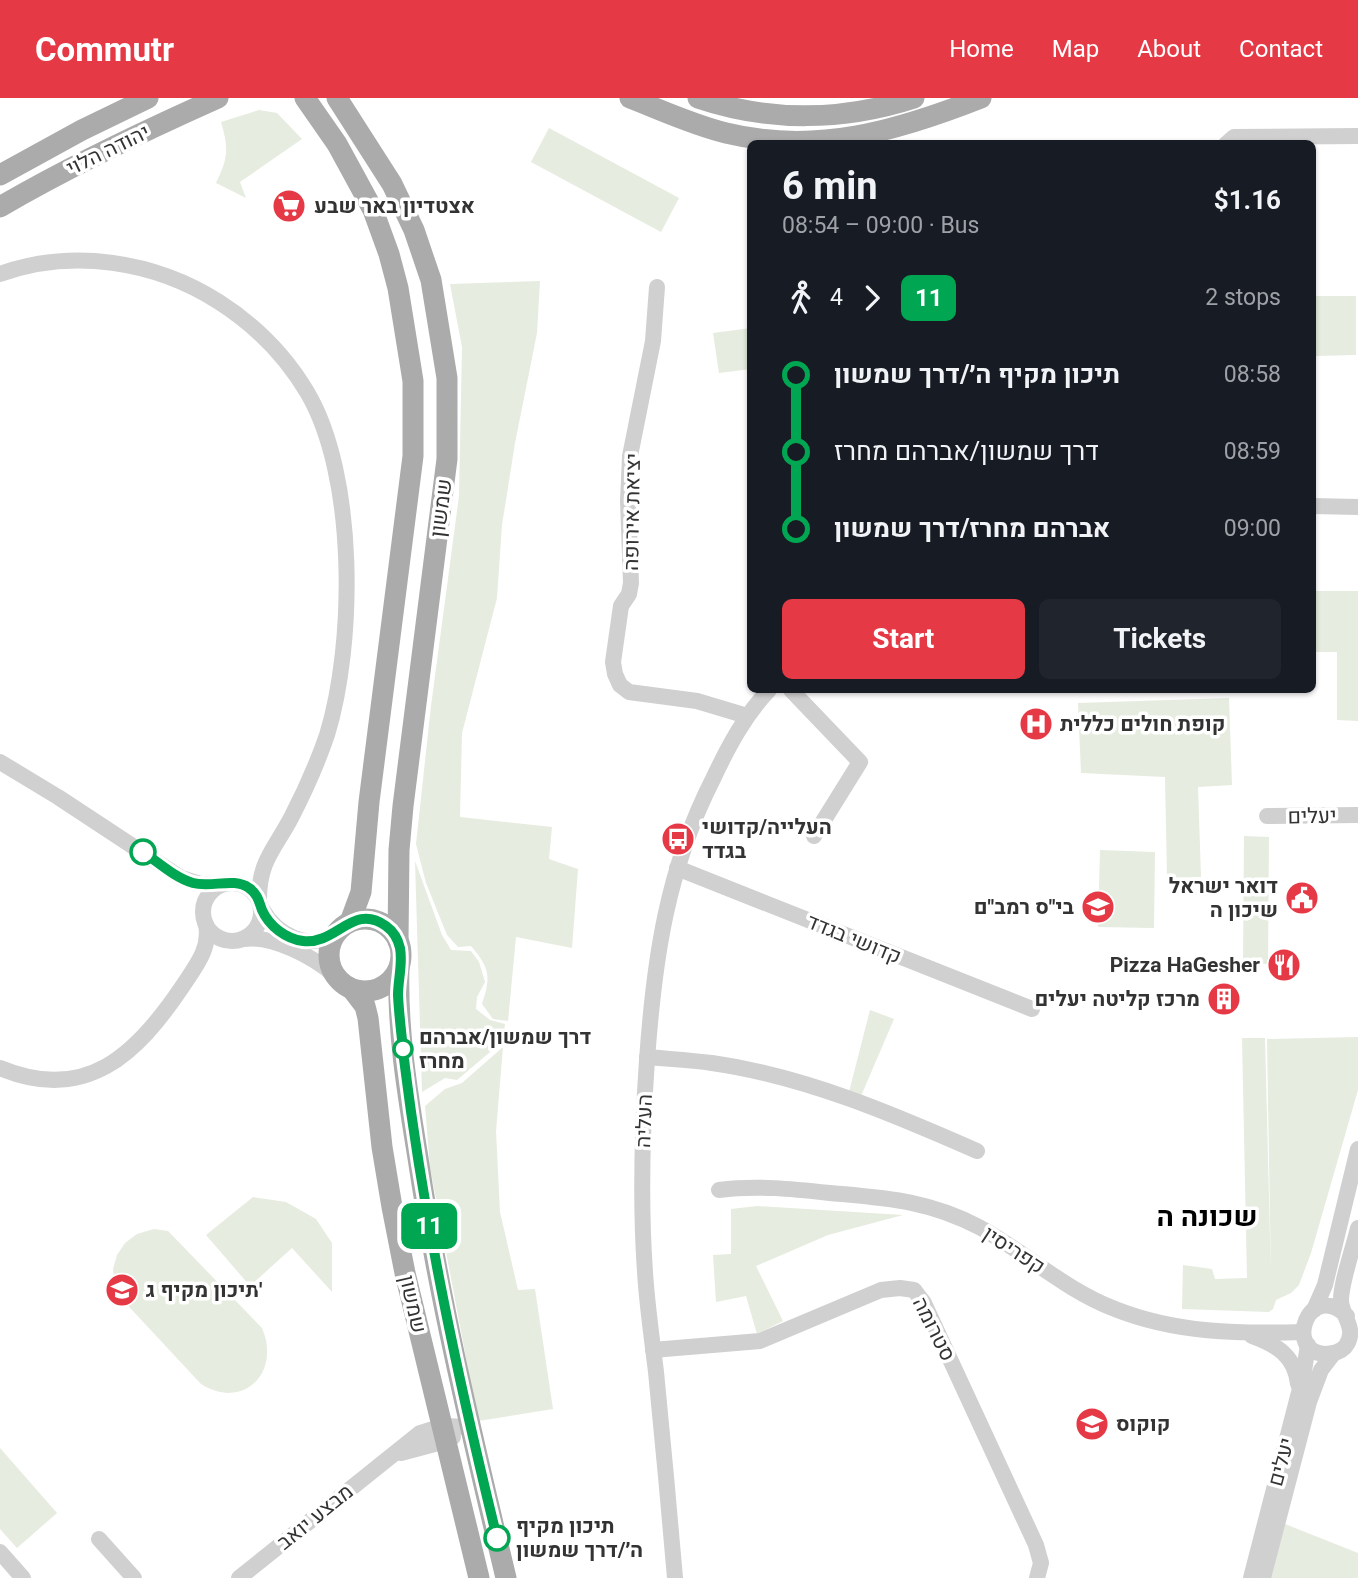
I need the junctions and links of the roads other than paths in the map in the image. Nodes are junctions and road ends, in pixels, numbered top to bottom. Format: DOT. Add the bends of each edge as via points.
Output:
graph roads {
  1 [pos="148,98"];
  2 [pos="218,98"];
  3 [pos="286,98"];
  4 [pos="305,98"];
  5 [pos="337,98"];
  6 [pos="346,98"];
  7 [pos="630,98"];
  8 [pos="698,98"];
  9 [pos="914,98"];
  10 [pos="981,98"];
  11 [pos="872,110"];
  12 [pos="353,121"];
  13 [pos="327,130"];
  14 [pos="1358,136"];
  15 [pos="875,139"];
  16 [pos="774,140"];
  17 [pos="1231,140"];
  18 [pos="0,174"];
  19 [pos="0,207"];
  20 [pos="0,274"];
  21 [pos="657,287"];
  22 [pos="1316,506"];
  23 [pos="1358,507"];
  24 [pos="766,693"];
  25 [pos="794,693"];
  26 [pos="747,716"];
  27 [pos="0,762"];
  28 [pos="1358,815"];
  29 [pos="1266,816"];
  30 [pos="814,836"];
  31 [pos="264,863"];
  32 [pos="677,868"];
  33 [pos="181,878"];
  34 [pos="225,884"];
  35 [pos="260,905"];
  36 [pos="204,917"];
  37 [pos="343,927"];
  38 [pos="237,940"];
  39 [pos="398,941"];
  40 [pos="200,959"];
  41 [pos="399,968"];
  42 [pos="334,975"];
  43 [pos="352,989"];
  44 [pos="1032,1009"];
  45 [pos="647,1057"];
  46 [pos="0,1068"];
  47 [pos="1358,1149"];
  48 [pos="977,1151"];
  49 [pos="719,1190"];
  50 [pos="1358,1228"];
  51 [pos="1314,1310"];
  52 [pos="1352,1329"];
  53 [pos="1247,1334"];
  54 [pos="1305,1339"];
  55 [pos="653,1350"];
  56 [pos="1334,1353"];
  57 [pos="1299,1394"];
  58 [pos="470,1427"];
  59 [pos="444,1434"];
  60 [pos="99,1539"];
  61 [pos="0,1552"];
  62 [pos="23,1578"];
  63 [pos="134,1578"];
  64 [pos="239,1578"];
  65 [pos="479,1578"];
  66 [pos="506,1578"];
  67 [pos="676,1578"];
  68 [pos="1037,1578"];
  69 [pos="1251,1578"];
  70 [pos="1263,1578"];
  1 -- 18 [label="main road, יהודה הלוי"];
  2 -- 19 [label="main road, יהודה הלוי" via="63,171"];
  3 -- 13 [label="main road"];
  4 -- 13 [label="main road, שמשון"];
  5 -- 12 [label="main road, שמשון"];
  6 -- 12 [label="main road"];
  7 -- 16 [label="main road" via="727,133"];
  8 -- 11 [label="main road" via="733,109 794,116"];
  9 -- 11 [label="main road"];
  10 -- 15 [label="main road"];
  11 -- 15 [label="street"];
  12 -- 39 [label="main road, שמשון" via="414,230 431,280 447,378 447,459 403,806"];
  13 -- 37 [label="main road, שמשון" via="367,198 389,254 413,381 413,456 361,892"];
  14 -- 17 [label="street"];
  20 -- 31 [label="street" via="45,262 89,261 143,269 205,293 265,338 289,365 322,424 344,533 344,653 329,724 311,777"];
  21 -- 26 [label="street, יציאת אירופה" via="653,341 630,456 631,583 621,606 615,674 629,692 697,701"];
  22 -- 23 [label="street"];
  24 -- 26 [label="street, העליה"];
  25 -- 30 [label="street" via="860,762"];
  26 -- 32 [label="street, העליה" via="706,792"];
  27 -- 33 [label="street"];
  28 -- 29 [label="street, יעלים"];
  31 -- 34 [label="street"];
  31 -- 35 [label="street"];
  32 -- 44 [label="street, קדושי בגדד"];
  32 -- 45 [label="street, העליה" via="653,980"];
  33 -- 34 [label="street"];
  33 -- 36 [label="street" via="194,893"];
  34 -- 35 [label="street" via="247,886"];
  34 -- 36 [label="street" via="207,897"];
  35 -- 37 [label="street" via="273,926 292,938 315,941"];
  35 -- 38 [label="street" via="258,926"];
  36 -- 38 [label="street" via="214,935"];
  36 -- 40 [label="street" via="206,940"];
  37 -- 39 [label="main road" via="366,919 392,931"];
  37 -- 42 [label="main road" via="329,953"];
  38 -- 40 [label="street" via="215,946"];
  38 -- 42 [label="street" via="265,940 311,957"];
  39 -- 41 [label="main road"];
  40 -- 46 [label="street" via="146,1036 109,1065 55,1080"];
  41 -- 43 [label="main road" via="379,989"];
  41 -- 58 [label="main road, שמשון" via="401,1030 422,1187"];
  42 -- 43 [label="main road"];
  43 -- 59 [label="main road, שמשון" via="365,1006 371,1030 392,1208"];
  45 -- 48 [label="street" via="713,1063 786,1079 907,1120"];
  45 -- 55 [label="street, העליה" via="642,1204"];
  47 -- 51 [label="street" via="1325,1285"];
  49 -- 53 [label="street, קפריסין" via="785,1188 912,1201 981,1228 1086,1297 1116,1310 1159,1323"];
  50 -- 52 [label="street" via="1342,1294"];
  51 -- 52 [label="street" via="1335,1307"];
  51 -- 54 [label="street" via="1305,1320"];
  52 -- 56 [label="street" via="1345,1346"];
  53 -- 54 [label="street, קפריסין"];
  53 -- 57 [label="street" via="1289,1357"];
  54 -- 56 [label="street" via="1320,1353"];
  54 -- 57 [label="street, יעלים"];
  55 -- 67 [label="street, העליה"];
  55 -- 68 [label="street, סטרומה" via="760,1341 881,1290 915,1290 1036,1545 1041,1563"];
  56 -- 70 [label="street, יעלים" via="1321,1370 1309,1402"];
  57 -- 69 [label="street, יעלים"];
  58 -- 59 [label="street, מבצע יואב"];
  58 -- 66 [label="main road, שמשון"];
  59 -- 64 [label="street, מבצע יואב" via="420,1433"];
  59 -- 65 [label="main road, שמשון"];
  60 -- 63 [label="street"];
  61 -- 62 [label="street"];
}
